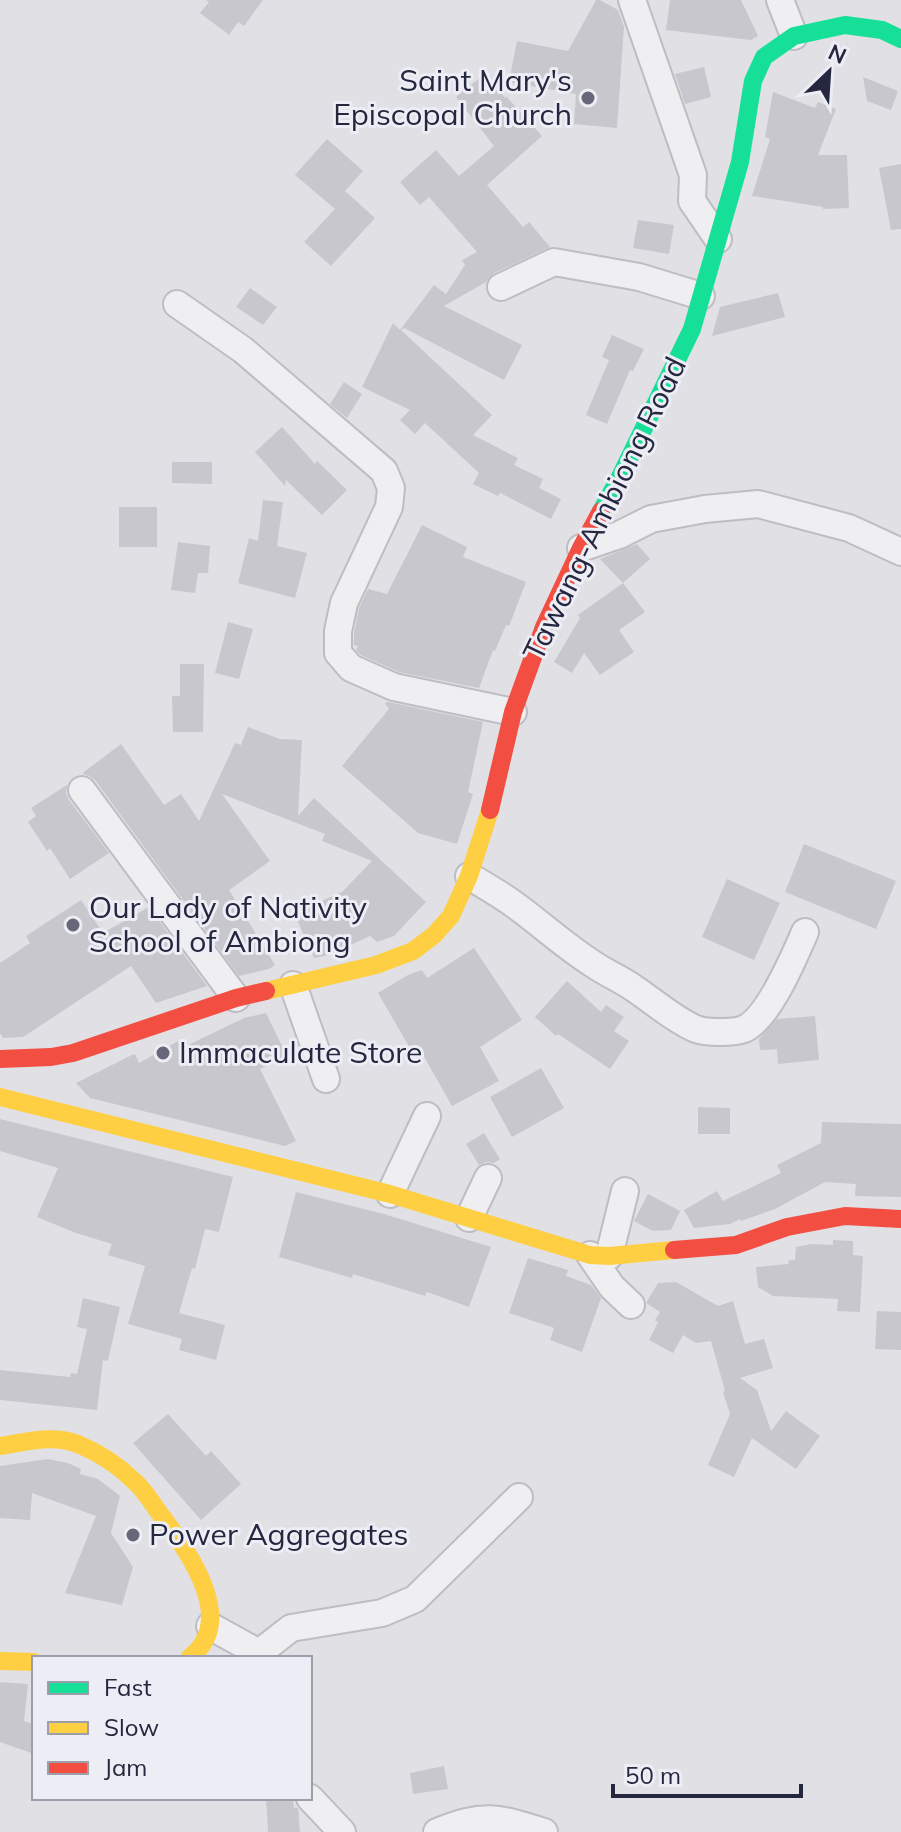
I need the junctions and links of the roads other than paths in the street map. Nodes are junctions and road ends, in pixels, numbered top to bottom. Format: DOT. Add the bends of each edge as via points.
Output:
graph roads {
  1 [pos="632,0"];
  2 [pos="780,0"];
  3 [pos="794,36"];
  4 [pos="901,39"];
  5 [pos="718,239"];
  6 [pos="501,287"];
  7 [pos="701,296"];
  8 [pos="177,304"];
  9 [pos="581,548"];
  10 [pos="901,552"];
  11 [pos="513,712"];
  12 [pos="82,790"];
  13 [pos="469,876"];
  14 [pos="805,932"];
  15 [pos="293,985"];
  16 [pos="236,998"];
  17 [pos="0,1059"];
  18 [pos="326,1079"];
  19 [pos="0,1097"];
  20 [pos="427,1116"];
  21 [pos="488,1178"];
  22 [pos="625,1191"];
  23 [pos="390,1194"];
  24 [pos="469,1218"];
  25 [pos="901,1219"];
  26 [pos="600,1256"];
  27 [pos="631,1305"];
  28 [pos="0,1446"];
  29 [pos="519,1497"];
  30 [pos="210,1626"];
  31 [pos="192,1656"];
  32 [pos="261,1656"];
  33 [pos="0,1661"];
  34 [pos="32,1662"];
  35 [pos="312,1800"];
  36 [pos="342,1832"];
  37 [pos="437,1832"];
  38 [pos="544,1832"];
  1 -- 5 [label="street" via="693,175 692,201"];
  2 -- 3 [label="street"];
  3 -- 4 [label="main road, Tawang-Ambiong Road" via="845,25 882,30"];
  3 -- 5 [label="main road, Tawang-Ambiong Road" via="764,57 753,81 740,162"];
  5 -- 7 [label="main road, Tawang-Ambiong Road"];
  6 -- 7 [label="street" via="554,262 639,277"];
  7 -- 9 [label="main road, Tawang-Ambiong Road" via="692,329"];
  8 -- 11 [label="street" via="243,350 384,471 391,488 389,507 344,603 338,653 351,668 394,687"];
  9 -- 10 [label="street" via="651,519 758,504 849,528"];
  9 -- 11 [label="main road, Tawang-Ambiong Road"];
  11 -- 13 [label="main road, Tawang-Ambiong Road"];
  12 -- 16 [label="street"];
  13 -- 14 [label="street" via="592,964 696,1029 743,1029 757,1020"];
  13 -- 15 [label="main road, Tawang-Ambiong Road" via="451,916 413,951"];
  15 -- 16 [label="main road, Tawang-Ambiong Road"];
  15 -- 18 [label="street"];
  16 -- 17 [label="main road, Tawang-Ambiong Road" via="73,1053"];
  19 -- 23 [label="main road"];
  20 -- 23 [label="street"];
  21 -- 24 [label="street"];
  22 -- 26 [label="street"];
  23 -- 24 [label="main road"];
  24 -- 26 [label="main road"];
  25 -- 26 [label="main road" via="845,1216 787,1227 736,1245"];
  26 -- 27 [label="street" via="612,1287"];
  28 -- 30 [label="main road" via="48,1438 75,1443 106,1458 136,1482 202,1579"];
  29 -- 32 [label="street" via="415,1599 382,1613 291,1628"];
  30 -- 31 [label="main road" via="207,1639"];
  30 -- 32 [label="street"];
  33 -- 34 [label="main road"];
  35 -- 36 [label="street"];
  37 -- 38 [label="street" via="485,1818"];
}
